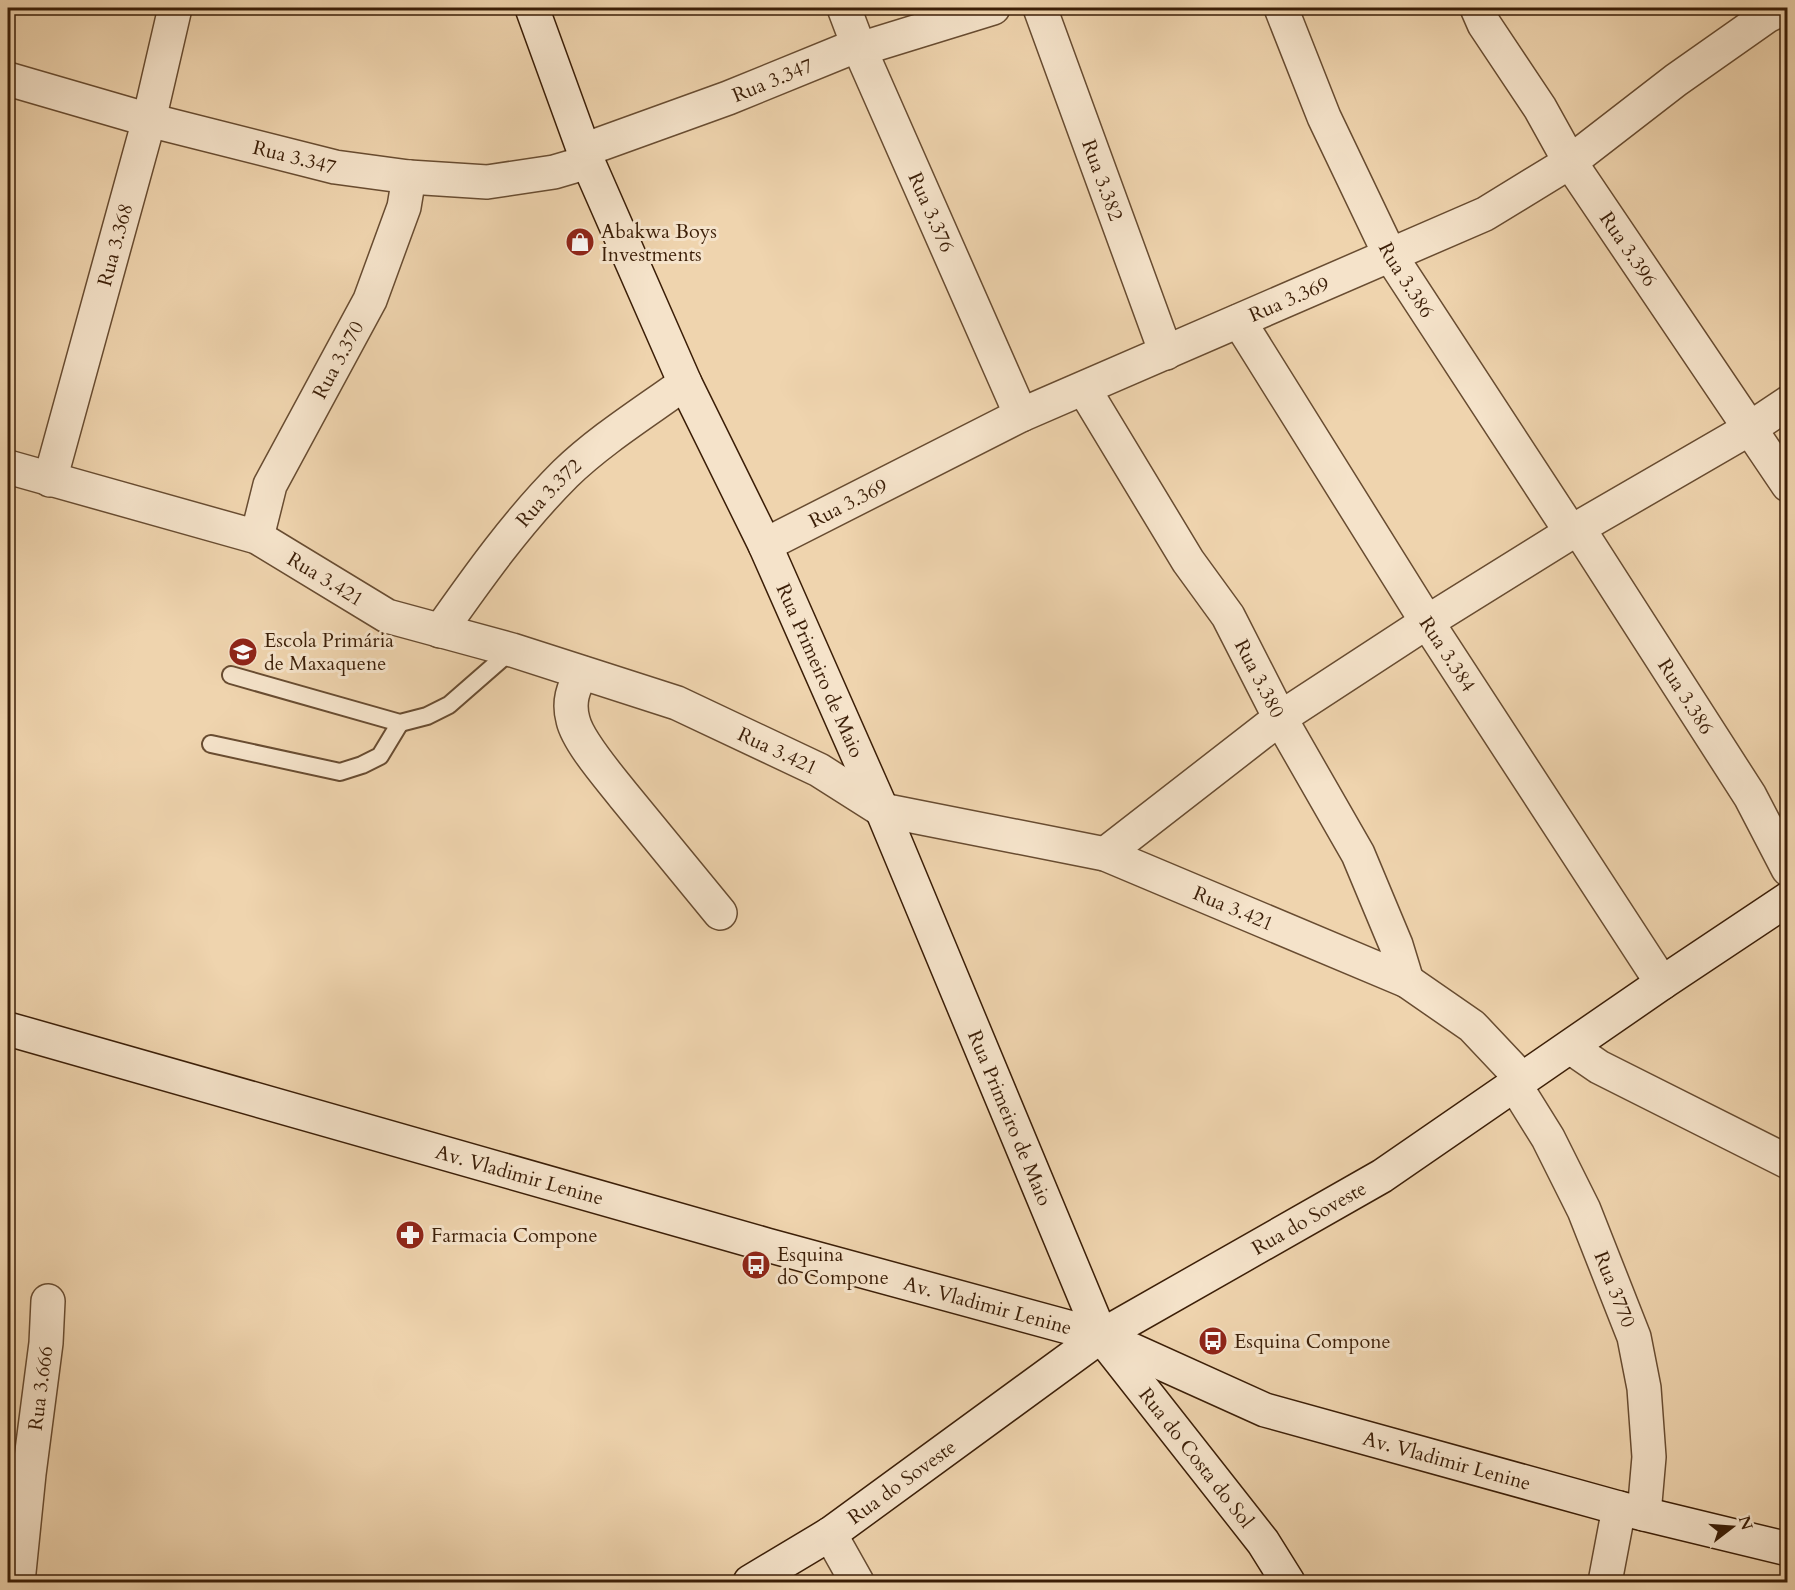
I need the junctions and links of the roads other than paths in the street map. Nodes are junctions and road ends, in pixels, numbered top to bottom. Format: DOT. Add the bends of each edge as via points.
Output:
graph roads {
  1 [pos="175,8"];
  2 [pos="532,8"];
  3 [pos="844,8"];
  4 [pos="993,8"];
  5 [pos="1040,8"];
  6 [pos="1281,8"];
  7 [pos="1477,8"];
  8 [pos="1784,8"];
  9 [pos="859,47"];
  10 [pos="8,79"];
  11 [pos="148,120"];
  12 [pos="586,156"];
  13 [pos="1570,162"];
  14 [pos="409,177"];
  15 [pos="1390,255"];
  16 [pos="1239,321"];
  17 [pos="1166,353"];
  18 [pos="685,383"];
  19 [pos="1084,389"];
  20 [pos="1788,403"];
  21 [pos="1021,415"];
  22 [pos="1749,429"];
  23 [pos="8,467"];
  24 [pos="50,480"];
  25 [pos="1788,485"];
  26 [pos="1574,530"];
  27 [pos="257,537"];
  28 [pos="765,546"];
  29 [pos="1427,622"];
  30 [pos="440,632"];
  31 [pos="512,650"];
  32 [pos="582,673"];
  33 [pos="231,675"];
  34 [pos="1280,718"];
  35 [pos="400,723"];
  36 [pos="211,744"];
  37 [pos="882,810"];
  38 [pos="1105,854"];
  39 [pos="1788,869"];
  40 [pos="1788,899"];
  41 [pos="720,913"];
  42 [pos="1407,981"];
  43 [pos="1662,983"];
  44 [pos="8,1029"];
  45 [pos="1570,1047"];
  46 [pos="1518,1082"];
  47 [pos="1788,1162"];
  48 [pos="48,1301"];
  49 [pos="1101,1336"];
  50 [pos="1631,1511"];
  51 [pos="830,1534"];
  52 [pos="1788,1549"];
  53 [pos="18,1582"];
  54 [pos="750,1582"];
  55 [pos="857,1582"];
  56 [pos="1288,1582"];
  57 [pos="1605,1582"];
  1 -- 11 [label="street, Rua 3.368"];
  2 -- 12 [label="street, Rua Primeiro de Maio"];
  3 -- 9 [label="street, Rua 3.376"];
  4 -- 9 [label="street, Rua 3.347"];
  5 -- 17 [label="street, Rua 3.382"];
  6 -- 15 [label="street, Rua 3.386" via="1324,117"];
  7 -- 13 [label="street, Rua 3.396"];
  8 -- 13 [label="street, Rua 3.369" via="1676,80"];
  9 -- 12 [label="street, Rua 3.347"];
  9 -- 21 [label="street, Rua 3.376"];
  10 -- 11 [label="street, Rua 3.347"];
  11 -- 14 [label="street, Rua 3.347" via="335,167"];
  11 -- 24 [label="street, Rua 3.368"];
  12 -- 14 [label="street, Rua 3.347" via="554,172 487,182"];
  12 -- 18 [label="street, Rua Primeiro de Maio"];
  13 -- 15 [label="street, Rua 3.369" via="1485,214"];
  13 -- 22 [label="street, Rua 3.396"];
  14 -- 27 [label="street, Rua 3.370" via="404,207 370,300 270,485"];
  15 -- 16 [label="street, Rua 3.369"];
  15 -- 26 [label="street, Rua 3.386"];
  16 -- 17 [label="street, Rua 3.369"];
  16 -- 29 [label="street, Rua 3.384"];
  17 -- 19 [label="street, Rua 3.369"];
  18 -- 28 [label="street, Rua Primeiro de Maio"];
  18 -- 30 [label="street, Rua 3.372" via="566,474 500,547"];
  19 -- 21 [label="street, Rua 3.369"];
  19 -- 34 [label="street, Rua 3.380" via="1188,561 1228,616"];
  20 -- 22 [label="street"];
  21 -- 28 [label="street, Rua 3.369"];
  22 -- 25 [label="street, Rua 3.396"];
  22 -- 26 [label="street"];
  23 -- 24 [label="street, Rua 3.421"];
  24 -- 27 [label="street, Rua 3.421"];
  26 -- 29 [label="street"];
  26 -- 39 [label="street, Rua 3.386" via="1750,796"];
  27 -- 30 [label="street, Rua 3.421" via="387,616"];
  28 -- 37 [label="street, Rua Primeiro de Maio"];
  29 -- 34 [label="street"];
  29 -- 43 [label="street, Rua 3.384"];
  30 -- 31 [label="street, Rua 3.421"];
  31 -- 32 [label="street, Rua 3.421"];
  31 -- 35 [label="lane" via="449,705"];
  32 -- 37 [label="street, Rua 3.421" via="677,703 819,770"];
  32 -- 41 [label="street" via="573,689 571,706 573,723 581,738"];
  33 -- 35 [label="lane"];
  34 -- 38 [label="street"];
  34 -- 42 [label="street, Rua 3.380" via="1358,854"];
  35 -- 36 [label="lane" via="380,756 340,771"];
  37 -- 38 [label="street, Rua 3.421"];
  37 -- 49 [label="street, Rua Primeiro de Maio"];
  38 -- 42 [label="street, Rua 3.421"];
  40 -- 43 [label="street, Rua do Soveste"];
  42 -- 46 [label="street, Rua 3.421" via="1472,1026"];
  43 -- 45 [label="street, Rua do Soveste"];
  44 -- 49 [label="street, Av. Vladimir Lenine"];
  45 -- 46 [label="street, Rua do Soveste"];
  45 -- 47 [label="street" via="1599,1067"];
  46 -- 49 [label="street, Rua do Soveste" via="1382,1176"];
  46 -- 50 [label="street, Rua 3770" via="1584,1210 1634,1337 1644,1388 1649,1457"];
  48 -- 53 [label="street, Rua 3.666"];
  49 -- 50 [label="street, Av. Vladimir Lenine" via="1265,1410"];
  49 -- 51 [label="street, Rua do Soveste"];
  49 -- 56 [label="street, Rua do Costa do Sol" via="1263,1542"];
  50 -- 52 [label="street, Av. Vladimir Lenine"];
  50 -- 57 [label="street, Rua 3770"];
  51 -- 54 [label="street, Rua do Soveste"];
  51 -- 55 [label="street"];
}
